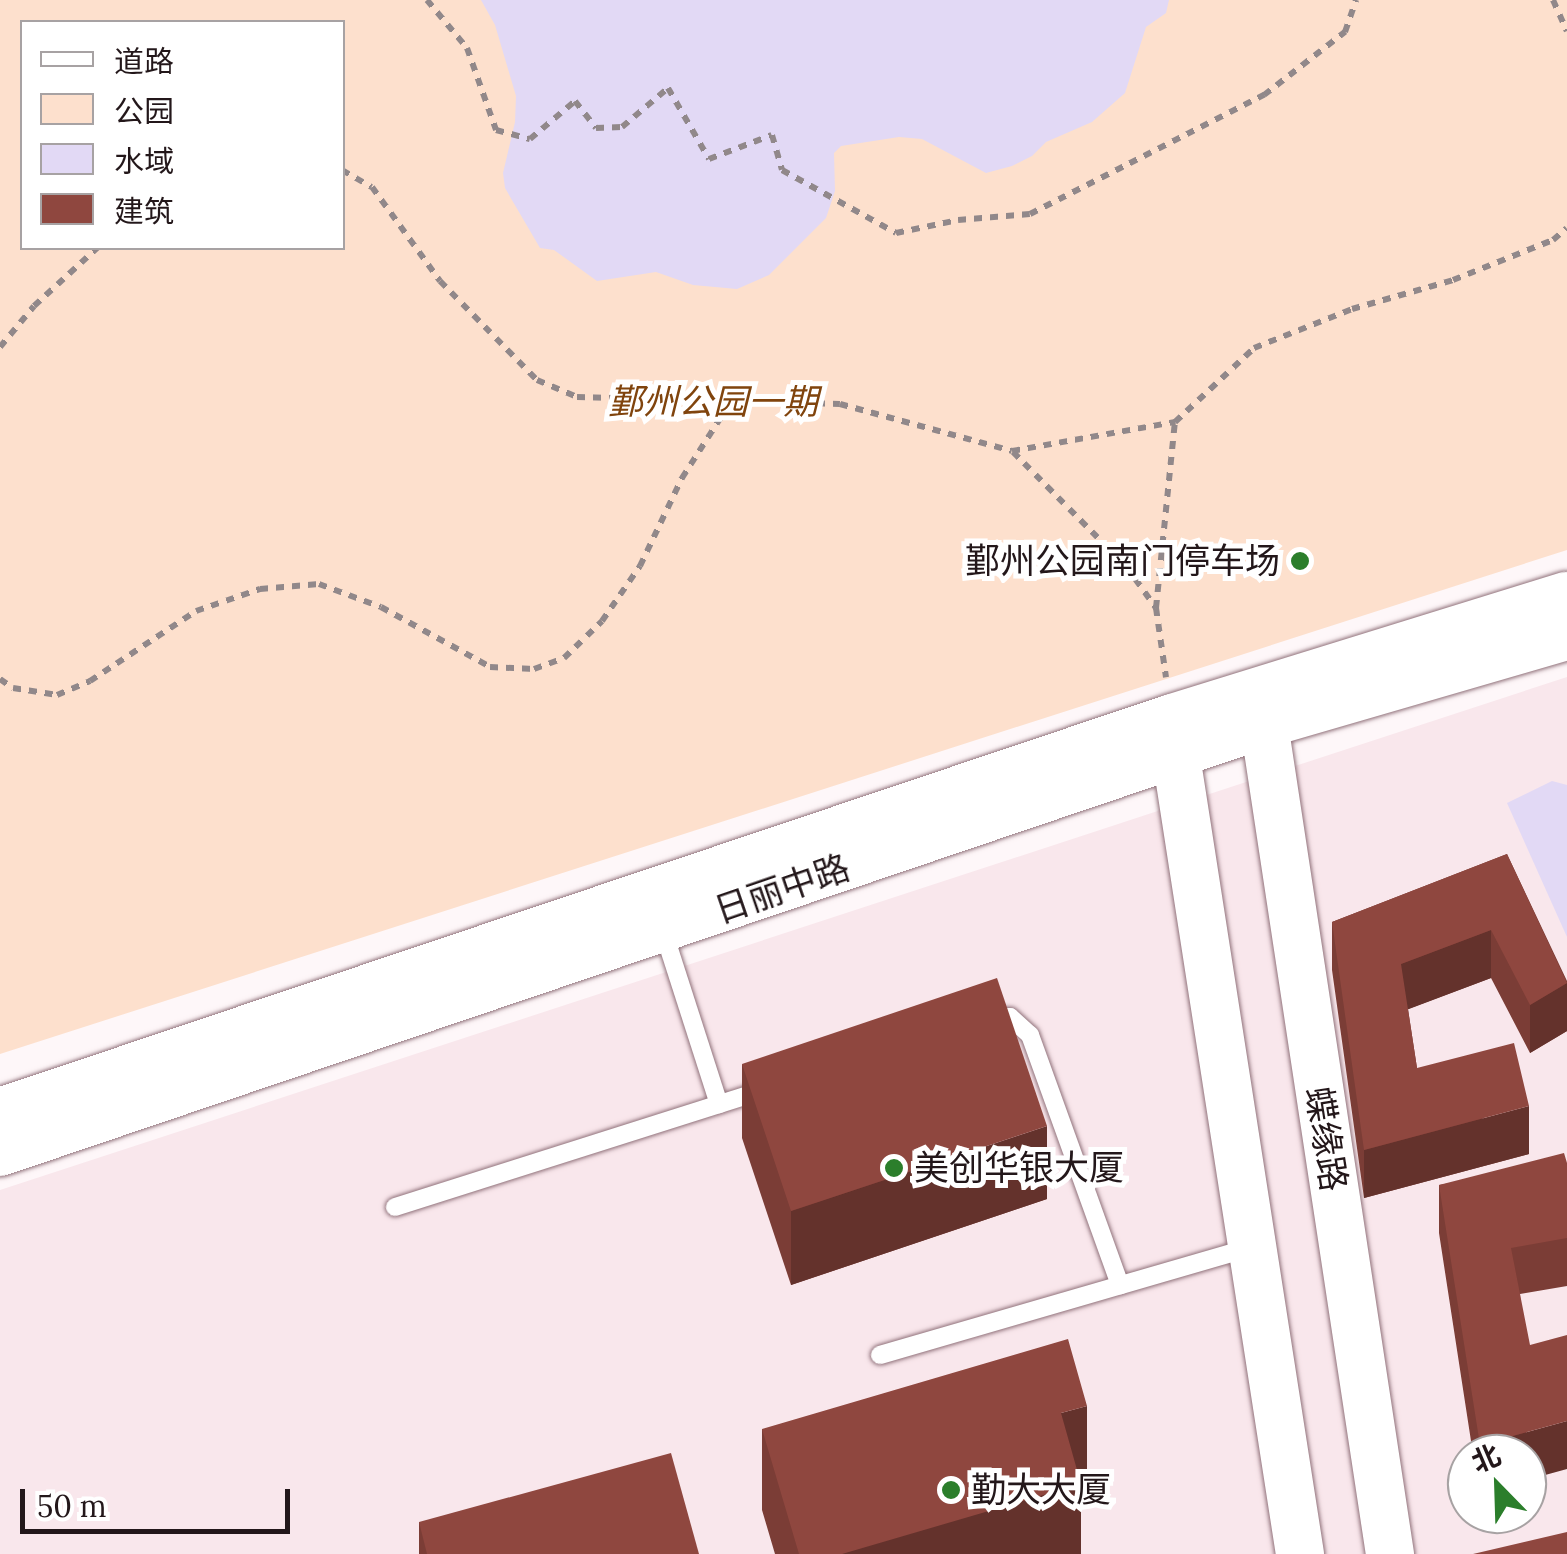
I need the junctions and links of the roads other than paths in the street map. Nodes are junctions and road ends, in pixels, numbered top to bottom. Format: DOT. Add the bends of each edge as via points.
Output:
graph roads {
  1 [pos="1567,596"];
  2 [pos="1567,636"];
  3 [pos="1264,724"];
  4 [pos="1174,737"];
  5 [pos="663,930"];
  6 [pos="973,1023"];
  7 [pos="791,1081"];
  8 [pos="719,1104"];
  9 [pos="5,1124"];
  10 [pos="394,1206"];
  11 [pos="1252,1246"];
  12 [pos="1120,1285"];
  13 [pos="880,1355"];
  14 [pos="1300,1554"];
  15 [pos="1390,1554"];
  1 -- 4 [label="main road"];
  2 -- 3 [label="main road, 日丽中路"];
  3 -- 4 [label="main road, 日丽中路"];
  3 -- 15 [label="main road, 蝶缘路"];
  4 -- 5 [label="main road, 日丽中路"];
  4 -- 9 [label="main road, 日丽中路"];
  4 -- 11 [label="main road"];
  5 -- 8 [label="lane"];
  5 -- 9 [label="main road, 日丽中路" via="76,1128"];
  6 -- 12 [label="lane" via="1010,1017 1030,1034"];
  7 -- 8 [label="lane"];
  8 -- 10 [label="lane"];
  11 -- 12 [label="lane"];
  11 -- 14 [label="main road"];
  12 -- 13 [label="lane"];
}
